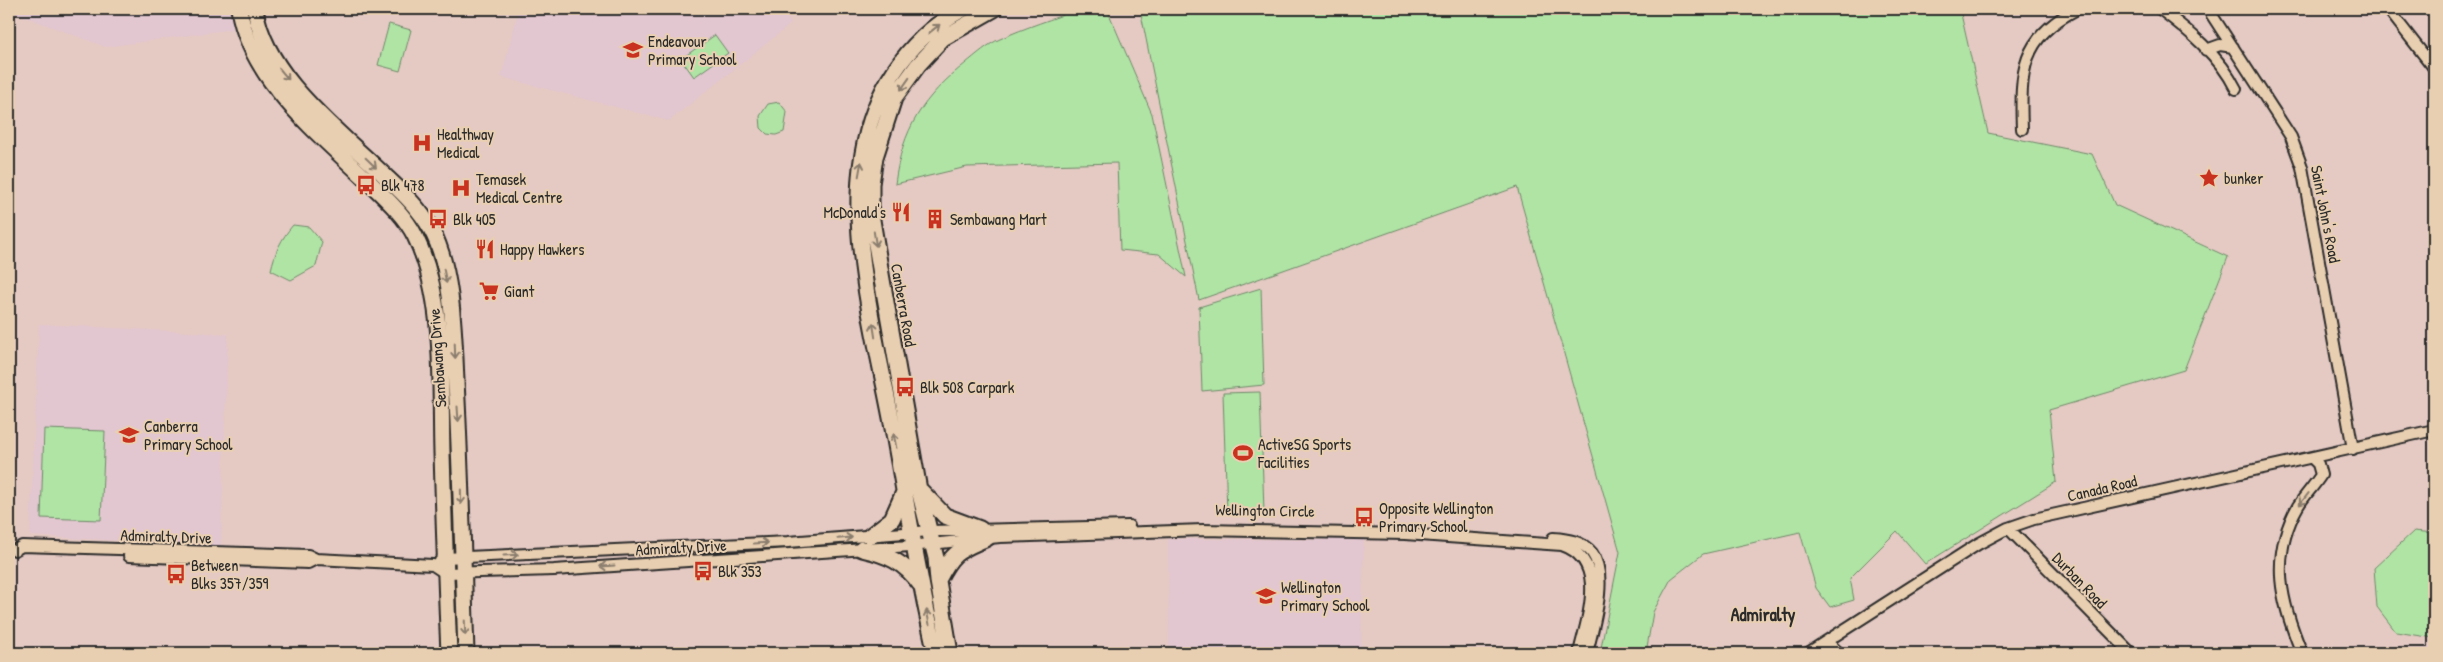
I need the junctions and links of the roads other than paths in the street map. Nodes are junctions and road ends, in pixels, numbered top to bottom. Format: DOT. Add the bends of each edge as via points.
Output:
graph roads {
  1 [pos="239,9"];
  2 [pos="255,9"];
  3 [pos="963,9"];
  4 [pos="994,9"];
  5 [pos="2077,9"];
  6 [pos="2160,9"];
  7 [pos="2208,9"];
  8 [pos="2388,9"];
  9 [pos="2233,47"];
  10 [pos="2206,50"];
  11 [pos="2434,68"];
  12 [pos="2236,89"];
  13 [pos="2022,129"];
  14 [pos="2434,430"];
  15 [pos="2353,449"];
  16 [pos="2313,459"];
  17 [pos="912,489"];
  18 [pos="2008,528"];
  19 [pos="984,533"];
  20 [pos="870,536"];
  21 [pos="932,537"];
  22 [pos="913,539"];
  23 [pos="862,549"];
  24 [pos="12,550"];
  25 [pos="462,557"];
  26 [pos="441,565"];
  27 [pos="463,573"];
  28 [pos="938,581"];
  29 [pos="922,587"];
  30 [pos="1827,642"];
  31 [pos="2126,652"];
  32 [pos="449,653"];
  33 [pos="466,653"];
  34 [pos="936,653"];
  35 [pos="950,653"];
  36 [pos="1579,653"];
  37 [pos="1587,653"];
  38 [pos="1808,653"];
  39 [pos="1839,653"];
  40 [pos="2302,653"];
  1 -- 26 [label="main road, Sembawang Drive" via="247,37 265,73 306,120 390,202 414,235 426,264 438,322"];
  2 -- 25 [label="main road, Sembawang Drive, one-way" via="259,32 276,65 417,208 432,231 441,256 454,321"];
  17 -- 3 [label="main road, Canberra Road, one-way" via="874,334 858,224 859,174 868,129 882,94 904,58 931,29"];
  4 -- 17 [label="main road, Canberra Road, one-way" via="943,38 894,98 880,138 871,184 874,231"];
  5 -- 13 [label="street" via="2055,22 2029,52 2023,72"];
  6 -- 10 [label="street"];
  7 -- 9 [label="street, Saint John's Road"];
  8 -- 11 [label="street"];
  9 -- 10 [label="street" via="2220,45"];
  9 -- 15 [label="street, Saint John's Road" via="2291,137 2302,167"];
  10 -- 12 [label="street"];
  14 -- 15 [label="street, Canada Road"];
  15 -- 16 [label="street, Canada Road"];
  16 -- 18 [label="street, Canada Road" via="2034,519"];
  16 -- 40 [label="street, one-way" via="2321,475 2298,506 2280,560 2287,618"];
  17 -- 19 [label="main road" via="945,516"];
  17 -- 20 [label="main road" via="892,519"];
  17 -- 21 [label="main road, Canberra Road"];
  17 -- 22 [label="main road, Canberra Road"];
  18 -- 30 [label="street, Canada Road"];
  18 -- 31 [label="street, Durban Road"];
  19 -- 21 [label="street, Wellington Circle"];
  19 -- 28 [label="main road" via="955,552"];
  19 -- 36 [label="street, Wellington Circle" via="1203,530 1405,534 1562,545 1578,553 1590,572 1591,588"];
  19 -- 37 [label="street, Wellington Circle" via="1203,524 1405,528 1568,540 1593,554 1600,579"];
  20 -- 22 [label="street, Admiralty Drive"];
  25 -- 20 [label="street, Admiralty Drive, one-way"];
  21 -- 22 [label="street, Admiralty Drive"];
  21 -- 28 [label="main road, Canberra Road"];
  22 -- 23 [label="street, Admiralty Drive"];
  22 -- 29 [label="main road, Canberra Road"];
  23 -- 27 [label="street, Admiralty Drive, one-way"];
  23 -- 29 [label="main road" via="894,558 909,569"];
  24 -- 26 [label="street, Admiralty Drive" via="22,546 308,555 316,559"];
  25 -- 26 [label="street, Admiralty Drive"];
  25 -- 27 [label="main road, Sembawang Drive"];
  26 -- 27 [label="street, Admiralty Drive"];
  26 -- 32 [label="main road, Sembawang Drive"];
  27 -- 33 [label="main road, Sembawang Drive, one-way"];
  28 -- 35 [label="main road, Canberra Road"];
  34 -- 29 [label="main road, Canberra Road, one-way"];
  30 -- 38 [label="street, Canada Road"];
  30 -- 39 [label="street"];
}
